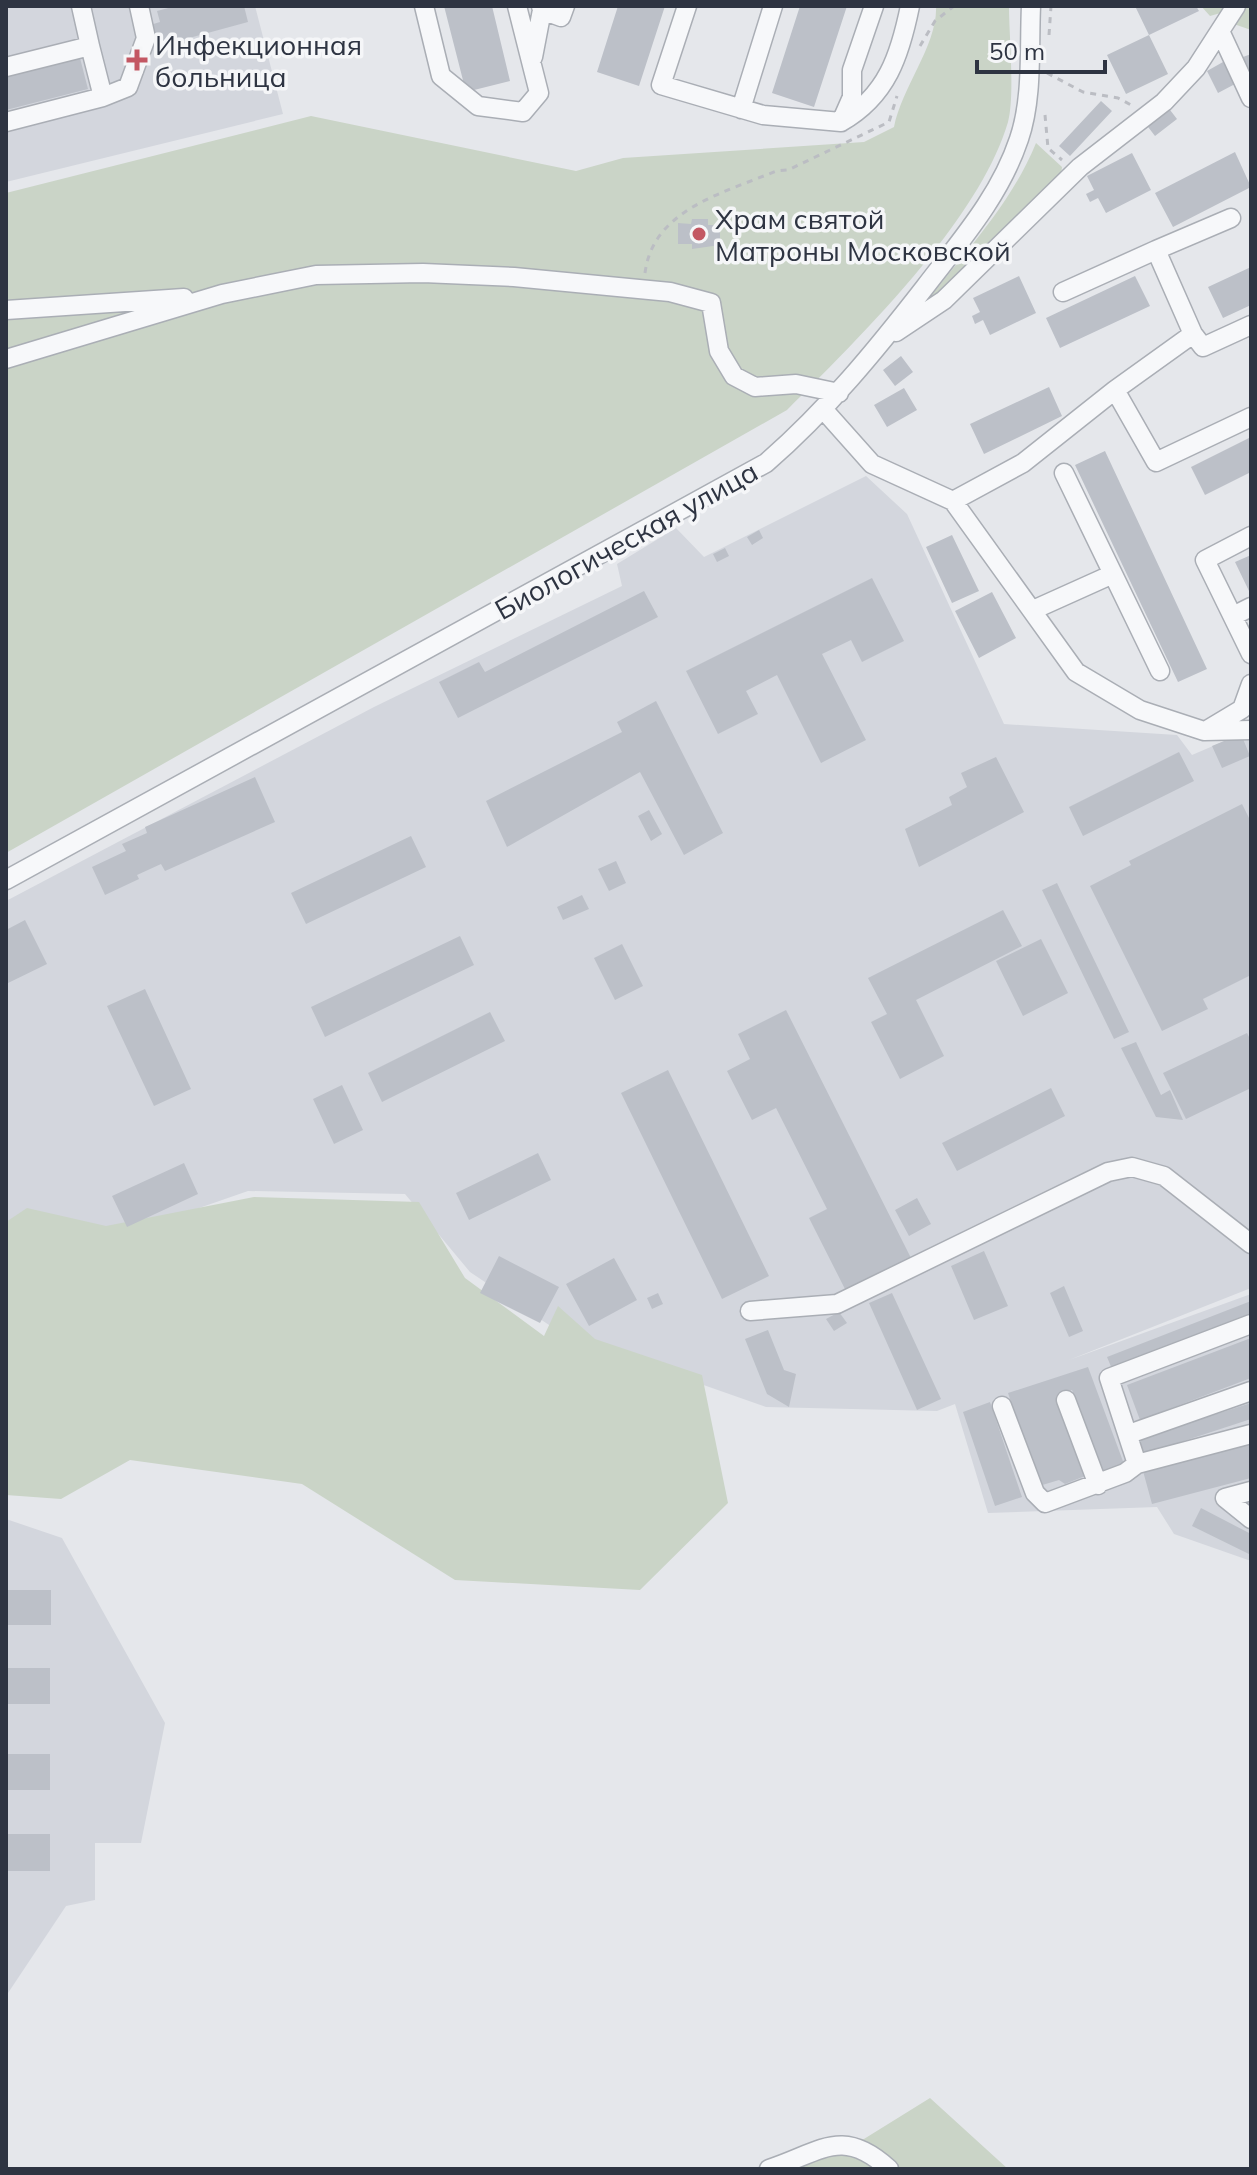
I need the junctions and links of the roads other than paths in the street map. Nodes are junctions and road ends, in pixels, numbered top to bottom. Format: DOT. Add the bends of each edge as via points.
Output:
graph roads {
  1 [pos="81,6"];
  2 [pos="139,6"];
  3 [pos="424,6"];
  4 [pos="517,6"];
  5 [pos="565,6"];
  6 [pos="687,6"];
  7 [pos="773,6"];
  8 [pos="874,6"];
  9 [pos="910,6"];
  10 [pos="1031,6"];
  11 [pos="1236,6"];
  12 [pos="542,8"];
  13 [pos="1220,31"];
  14 [pos="90,46"];
  15 [pos="532,60"];
  16 [pos="6,67"];
  17 [pos="103,97"];
  18 [pos="1251,98"];
  19 [pos="741,109"];
  20 [pos="6,122"];
  21 [pos="841,122"];
  22 [pos="1231,218"];
  23 [pos="1156,250"];
  24 [pos="1063,292"];
  25 [pos="222,294"];
  26 [pos="6,310"];
  27 [pos="1251,325"];
  28 [pos="1193,334"];
  29 [pos="881,342"];
  30 [pos="6,359"];
  31 [pos="1115,390"];
  32 [pos="839,393"];
  33 [pos="823,409"];
  34 [pos="1251,417"];
  35 [pos="1064,473"];
  36 [pos="953,501"];
  37 [pos="1251,536"];
  38 [pos="1113,574"];
  39 [pos="1251,607"];
  40 [pos="1033,610"];
  41 [pos="1233,616"];
  42 [pos="1251,654"];
  43 [pos="1160,671"];
  44 [pos="1251,684"];
  45 [pos="1251,730"];
  46 [pos="1204,731"];
  47 [pos="6,880"];
  48 [pos="1251,1244"];
  49 [pos="750,1311"];
  50 [pos="1251,1324"];
  51 [pos="1251,1391"];
  52 [pos="1066,1400"];
  53 [pos="1002,1406"];
  54 [pos="1129,1434"];
  55 [pos="1251,1434"];
  56 [pos="1137,1464"];
  57 [pos="1098,1485"];
  58 [pos="1251,1491"];
  59 [pos="1251,1519"];
  60 [pos="769,2169"];
  61 [pos="889,2169"];
  1 -- 14 [label="street"];
  2 -- 17 [label="street" via="146,38 128,87"];
  3 -- 15 [label="street" via="441,76 478,106 523,112 539,93"];
  4 -- 15 [label="street"];
  5 -- 12 [label="street" via="561,17"];
  6 -- 19 [label="street" via="661,85"];
  7 -- 19 [label="street"];
  8 -- 21 [label="street"];
  9 -- 21 [label="street" via="892,72 862,110"];
  10 -- 29 [label="street, Биологическая улица" via="1020,136 1003,179"];
  11 -- 13 [label="street"];
  12 -- 15 [label="street"];
  13 -- 18 [label="street"];
  13 -- 29 [label="street" via="1196,68 1144,118 1080,167 944,300"];
  14 -- 16 [label="street"];
  14 -- 17 [label="street"];
  17 -- 20 [label="street"];
  19 -- 21 [label="street"];
  22 -- 23 [label="street"];
  23 -- 24 [label="street"];
  23 -- 28 [label="street"];
  25 -- 26 [label="street"];
  25 -- 30 [label="street"];
  25 -- 32 [label="street" via="316,275 423,273 643,289 711,303 719,351 734,376 755,387 796,384"];
  27 -- 28 [label="street" via="1203,347"];
  28 -- 31 [label="street"];
  29 -- 32 [label="street, Биологическая улица"];
  31 -- 34 [label="street" via="1156,462"];
  31 -- 36 [label="street" via="1023,463"];
  32 -- 33 [label="street, Биологическая улица"];
  33 -- 36 [label="street" via="872,464"];
  33 -- 47 [label="street, Биологическая улица" via="766,463 725,487"];
  35 -- 38 [label="street"];
  36 -- 40 [label="street"];
  37 -- 41 [label="street" via="1205,560"];
  38 -- 40 [label="street"];
  38 -- 43 [label="street"];
  39 -- 41 [label="street"];
  40 -- 46 [label="street" via="1076,672 1140,710"];
  41 -- 42 [label="street"];
  44 -- 46 [label="street" via="1242,709"];
  45 -- 46 [label="street"];
  48 -- 49 [label="street" via="1164,1176 1132,1167 1108,1172 837,1304"];
  50 -- 54 [label="street" via="1109,1378"];
  51 -- 54 [label="street"];
  52 -- 57 [label="street"];
  53 -- 57 [label="street" via="1035,1493 1045,1503"];
  54 -- 56 [label="street"];
  55 -- 56 [label="street"];
  56 -- 57 [label="street"];
  58 -- 59 [label="street" via="1225,1498"];
  60 -- 61 [label="street" via="823,2148 849,2145 868,2150"];
}
